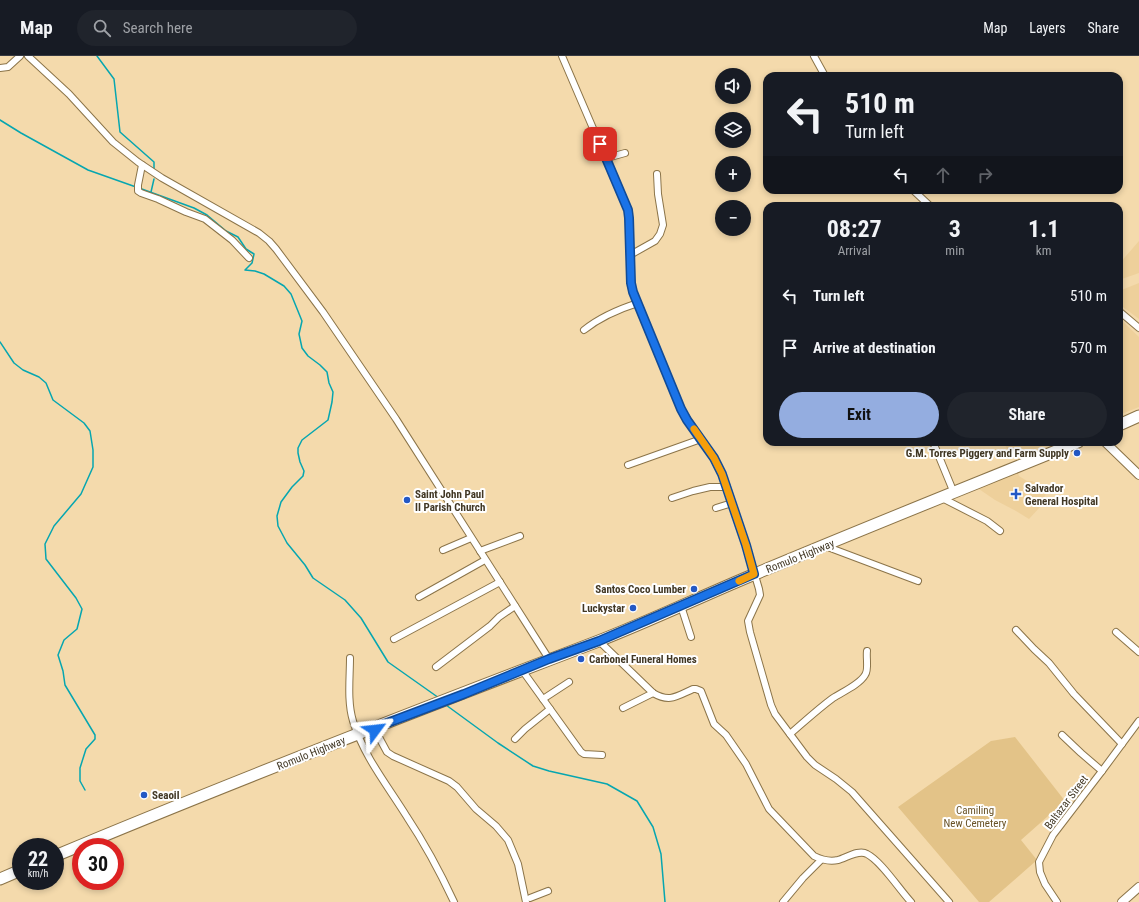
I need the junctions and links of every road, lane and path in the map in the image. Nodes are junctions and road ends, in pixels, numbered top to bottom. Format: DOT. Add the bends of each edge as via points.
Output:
graph roads {
  1 [pos="20,56"];
  2 [pos="28,56"];
  3 [pos="562,56"];
  4 [pos="814,56"];
  5 [pos="0,68"];
  6 [pos="823,72"];
  7 [pos="626,153"];
  8 [pos="607,158"];
  9 [pos="142,165"];
  10 [pos="657,174"];
  11 [pos="917,194"];
  12 [pos="926,202"];
  13 [pos="630,255"];
  14 [pos="249,258"];
  15 [pos="638,303"];
  16 [pos="1123,314"];
  17 [pos="1139,328"];
  18 [pos="584,330"];
  19 [pos="1139,416"];
  20 [pos="1123,423"];
  21 [pos="701,439"];
  22 [pos="935,446"];
  23 [pos="1068,446"];
  24 [pos="1109,446"];
  25 [pos="628,465"];
  26 [pos="1139,475"];
  27 [pos="727,487"];
  28 [pos="954,493"];
  29 [pos="672,498"];
  30 [pos="942,498"];
  31 [pos="732,503"];
  32 [pos="716,508"];
  33 [pos="1000,531"];
  34 [pos="520,536"];
  35 [pos="471,538"];
  36 [pos="825,546"];
  37 [pos="443,550"];
  38 [pos="480,551"];
  39 [pos="485,560"];
  40 [pos="754,574"];
  41 [pos="918,581"];
  42 [pos="500,582"];
  43 [pos="419,597"];
  44 [pos="515,606"];
  45 [pos="681,606"];
  46 [pos="1016,630"];
  47 [pos="1116,632"];
  48 [pos="691,637"];
  49 [pos="394,639"];
  50 [pos="599,641"];
  51 [pos="867,651"];
  52 [pos="1139,652"];
  53 [pos="350,658"];
  54 [pos="549,659"];
  55 [pos="436,667"];
  56 [pos="522,670"];
  57 [pos="569,682"];
  58 [pos="654,693"];
  59 [pos="543,699"];
  60 [pos="623,708"];
  61 [pos="550,709"];
  62 [pos="1139,721"];
  63 [pos="374,728"];
  64 [pos="358,734"];
  65 [pos="790,734"];
  66 [pos="1062,735"];
  67 [pos="515,739"];
  68 [pos="1122,744"];
  69 [pos="602,755"];
  70 [pos="1102,771"];
  71 [pos="64,852"];
  72 [pos="821,860"];
  73 [pos="12,874"];
  74 [pos="0,879"];
  75 [pos="1139,887"];
  76 [pos="548,891"];
  77 [pos="527,900"];
  78 [pos="454,902"];
  79 [pos="783,902"];
  80 [pos="911,902"];
  81 [pos="949,902"];
  82 [pos="1057,902"];
  83 [pos="1122,902"];
  1 -- 5 [label="street" via="12,65"];
  2 -- 9 [label="street" via="69,94 113,142"];
  3 -- 8 [label="street"];
  4 -- 6 [label="street"];
  7 -- 8 [label="street"];
  8 -- 13 [label="street" via="628,210"];
  9 -- 14 [label="street" via="138,191 205,219 232,240"];
  9 -- 35 [label="street" via="258,233 272,245 323,312 387,406"];
  10 -- 13 [label="street" via="663,225 660,234 655,241"];
  11 -- 12 [label="street"];
  13 -- 15 [label="street" via="632,287"];
  15 -- 18 [label="street" via="625,307"];
  15 -- 21 [label="street" via="681,409"];
  16 -- 17 [label="street"];
  19 -- 20 [label="highway"];
  21 -- 25 [label="street"];
  21 -- 27 [label="street" via="718,464"];
  22 -- 28 [label="street"];
  23 -- 28 [label="highway, Romulo Highway"];
  24 -- 26 [label="street"];
  27 -- 29 [label="street" via="710,487"];
  27 -- 31 [label="street"];
  28 -- 30 [label="highway, Romulo Highway"];
  30 -- 33 [label="street" via="987,521"];
  30 -- 36 [label="highway, Romulo Highway"];
  31 -- 32 [label="street"];
  31 -- 40 [label="street"];
  34 -- 38 [label="street"];
  35 -- 37 [label="street"];
  35 -- 38 [label="street"];
  36 -- 40 [label="highway, Romulo Highway"];
  36 -- 41 [label="street"];
  38 -- 39 [label="street"];
  39 -- 42 [label="street"];
  39 -- 43 [label="street"];
  40 -- 45 [label="highway, Romulo Highway"];
  40 -- 65 [label="street" via="760,595 748,621 750,632 771,704"];
  42 -- 44 [label="street"];
  42 -- 49 [label="street"];
  44 -- 54 [label="street"];
  44 -- 55 [label="street"];
  45 -- 48 [label="street"];
  45 -- 50 [label="highway, Romulo Highway"];
  46 -- 68 [label="street"];
  47 -- 52 [label="street"];
  50 -- 54 [label="highway, Romulo Highway"];
  50 -- 58 [label="street"];
  51 -- 65 [label="street" via="868,671 865,676"];
  53 -- 64 [label="street" via="350,703"];
  54 -- 56 [label="highway, Romulo Highway"];
  56 -- 59 [label="street"];
  56 -- 63 [label="highway, Romulo Highway"];
  57 -- 59 [label="street"];
  58 -- 60 [label="street"];
  58 -- 72 [label="street" via="661,698 671,698 693,689 701,691 714,724 726,735 746,764 769,809 807,850"];
  59 -- 61 [label="street"];
  61 -- 67 [label="street"];
  61 -- 69 [label="street" via="580,752"];
  62 -- 68 [label="street, Baltazar Street"];
  63 -- 64 [label="highway, Romulo Highway"];
  63 -- 77 [label="street" via="386,752 449,780 496,826 508,840 518,864"];
  64 -- 71 [label="highway, Romulo Highway"];
  64 -- 78 [label="street" via="366,753 427,848"];
  65 -- 81 [label="street" via="815,765 852,792"];
  66 -- 70 [label="street"];
  68 -- 70 [label="street, Baltazar Street"];
  70 -- 82 [label="street, Baltazar Street" via="1053,835 1039,862 1045,884"];
  72 -- 79 [label="street"];
  72 -- 80 [label="street" via="837,860 862,852 867,853"];
  73 -- 74 [label="highway"];
  75 -- 83 [label="street"];
  76 -- 77 [label="street"];
}
